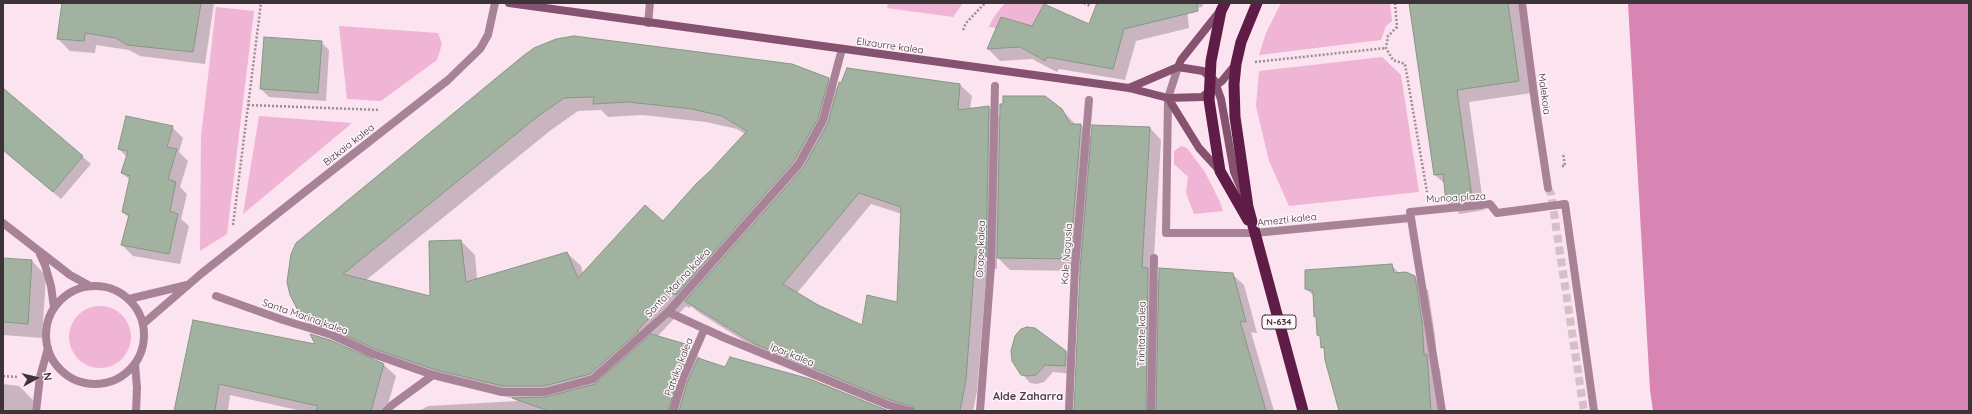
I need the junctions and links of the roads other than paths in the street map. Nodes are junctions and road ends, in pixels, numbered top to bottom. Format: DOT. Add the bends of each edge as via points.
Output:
graph roads {
  1 [pos="495,3"];
  2 [pos="509,3"];
  3 [pos="650,3"];
  4 [pos="1257,3"];
  5 [pos="1522,3"];
  6 [pos="1223,7"];
  7 [pos="648,23"];
  8 [pos="842,49"];
  9 [pos="1236,64"];
  10 [pos="1178,67"];
  11 [pos="1212,85"];
  12 [pos="995,86"];
  13 [pos="1129,88"];
  14 [pos="1168,98"];
  15 [pos="1089,100"];
  16 [pos="1220,171"];
  17 [pos="1548,188"];
  18 [pos="1248,207"];
  19 [pos="1410,218"];
  20 [pos="3,223"];
  21 [pos="1255,233"];
  22 [pos="39,252"];
  23 [pos="1154,258"];
  24 [pos="190,284"];
  25 [pos="90,286"];
  26 [pos="216,296"];
  27 [pos="129,299"];
  28 [pos="54,308"];
  29 [pos="668,312"];
  30 [pos="143,324"];
  31 [pos="704,330"];
  32 [pos="48,348"];
  33 [pos="134,364"];
  34 [pos="433,375"];
  35 [pos="36,411"];
  36 [pos="136,411"];
  37 [pos="386,411"];
  38 [pos="673,411"];
  39 [pos="911,411"];
  40 [pos="980,411"];
  41 [pos="1069,411"];
  42 [pos="1151,411"];
  43 [pos="1303,411"];
  44 [pos="1442,411"];
  45 [pos="1594,411"];
  1 -- 24 [label="street, Bizkaia kalea" via="488,34 480,49 448,80"];
  2 -- 7 [label="main road, Elizaurre kalea"];
  3 -- 7 [label="street"];
  4 -- 9 [label="highway, N-634"];
  5 -- 17 [label="street, Malekoia"];
  6 -- 10 [label="main road"];
  6 -- 11 [label="highway, N-634" via="1211,61"];
  7 -- 8 [label="main road, Elizaurre kalea"];
  8 -- 13 [label="main road, Elizaurre kalea"];
  8 -- 29 [label="street, Santa Marina kalea" via="823,120 799,164"];
  9 -- 11 [label="main road"];
  9 -- 18 [label="highway, N-634" via="1234,118"];
  10 -- 11 [label="main road" via="1203,71"];
  10 -- 13 [label="main road"];
  10 -- 14 [label="street"];
  11 -- 14 [label="main road, Elizaurre kalea" via="1202,97"];
  11 -- 16 [label="highway, N-634" via="1209,100"];
  11 -- 18 [label="main road" via="1222,99 1234,172"];
  12 -- 40 [label="street, Orape kalea" via="991,266"];
  13 -- 14 [label="main road, Elizaurre kalea"];
  14 -- 16 [label="main road" via="1199,148"];
  14 -- 21 [label="street, Amezti kalea" via="1166,233"];
  15 -- 41 [label="street, Kale Nagusia" via="1075,266"];
  16 -- 21 [label="highway, N-634"];
  18 -- 21 [label="highway, N-634"];
  19 -- 21 [label="street, Amezti kalea"];
  20 -- 22 [label="street"];
  21 -- 43 [label="highway, N-634"];
  22 -- 25 [label="street"];
  22 -- 28 [label="street" via="51,286"];
  23 -- 42 [label="street, Trinitate kalea"];
  24 -- 27 [label="street, Bizkaia kalea"];
  24 -- 30 [label="street, Bizkaia kalea"];
  25 -- 27 [label="street" via="111,289"];
  25 -- 28 [label="street" via="75,290"];
  26 -- 34 [label="street, Santa Marina kalea" via="332,336 373,354"];
  27 -- 30 [label="street" via="138,310"];
  28 -- 32 [label="street" via="48,320"];
  29 -- 31 [label="street, Ipar kalea"];
  29 -- 34 [label="street, Santa Marina kalea" via="593,379 545,392 502,392"];
  30 -- 33 [label="street" via="143,345"];
  31 -- 38 [label="street, Patxiku kalea" via="683,378"];
  31 -- 39 [label="street, Ipar kalea" via="888,405"];
  32 -- 33 [label="street" via="65,374 79,381 94,384 109,382 123,375"];
  32 -- 35 [label="street" via="40,377"];
  33 -- 36 [label="street"];
  34 -- 37 [label="street"];
  44 -- 45 [label="street, Munoa plaza" via="1410,212 1429,208 1490,204 1497,213 1565,204"];
}
